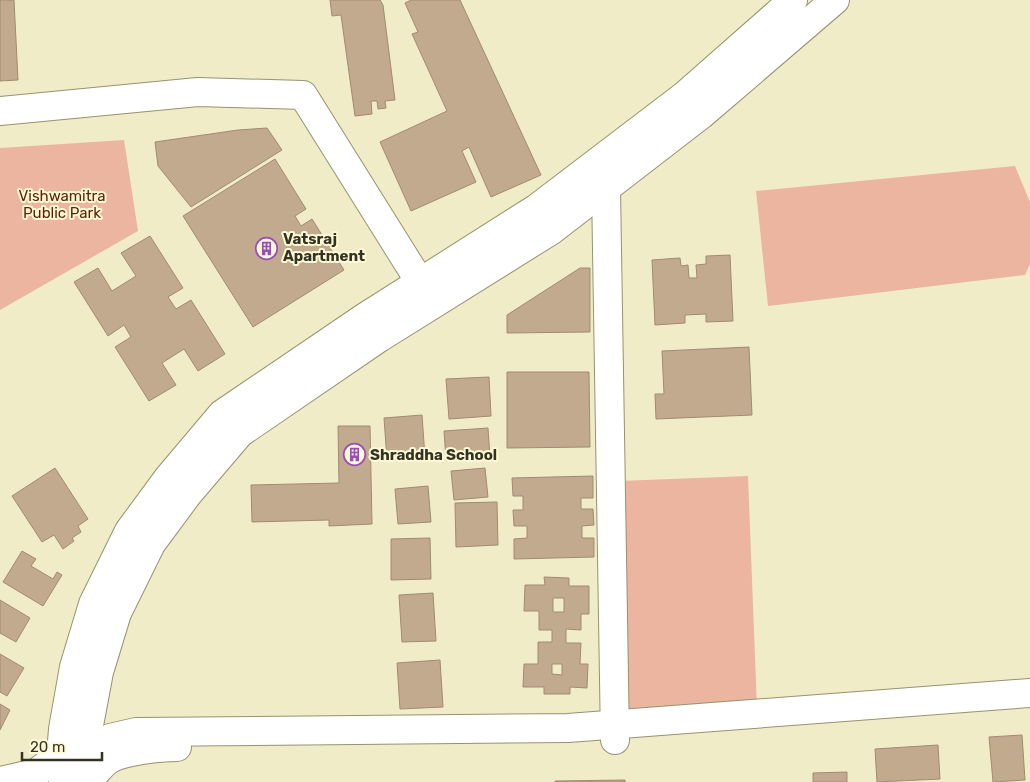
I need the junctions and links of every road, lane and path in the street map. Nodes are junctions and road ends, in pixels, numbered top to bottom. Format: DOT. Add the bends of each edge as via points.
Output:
graph roads {
  1 [pos="793,0"];
  2 [pos="835,0"];
  3 [pos="0,111"];
  4 [pos="606,188"];
  5 [pos="420,282"];
  6 [pos="1030,693"];
  7 [pos="1030,709"];
  8 [pos="614,732"];
  9 [pos="73,753"];
  10 [pos="0,781"];
  11 [pos="88,781"];
  12 [pos="64,782"];
  1 -- 5 [label="street" via="684,96 537,208"];
  2 -- 4 [label="street" via="701,115"];
  3 -- 5 [label="street" via="198,92 303,94"];
  4 -- 8 [label="street"];
  4 -- 9 [label="street" via="552,230 379,338 240,433 151,544 117,613"];
  5 -- 9 [label="street" via="222,414 168,478 130,531 93,604 74,667 63,729"];
  6 -- 8 [label="street"];
  7 -- 8 [label="street"];
  8 -- 9 [label="street" via="568,728 136,732 110,738"];
  8 -- 11 [label="street" via="568,744 169,747 111,759"];
  9 -- 10 [label="street" via="36,773"];
  9 -- 11 [label="street"];
  9 -- 12 [label="street"];
}
